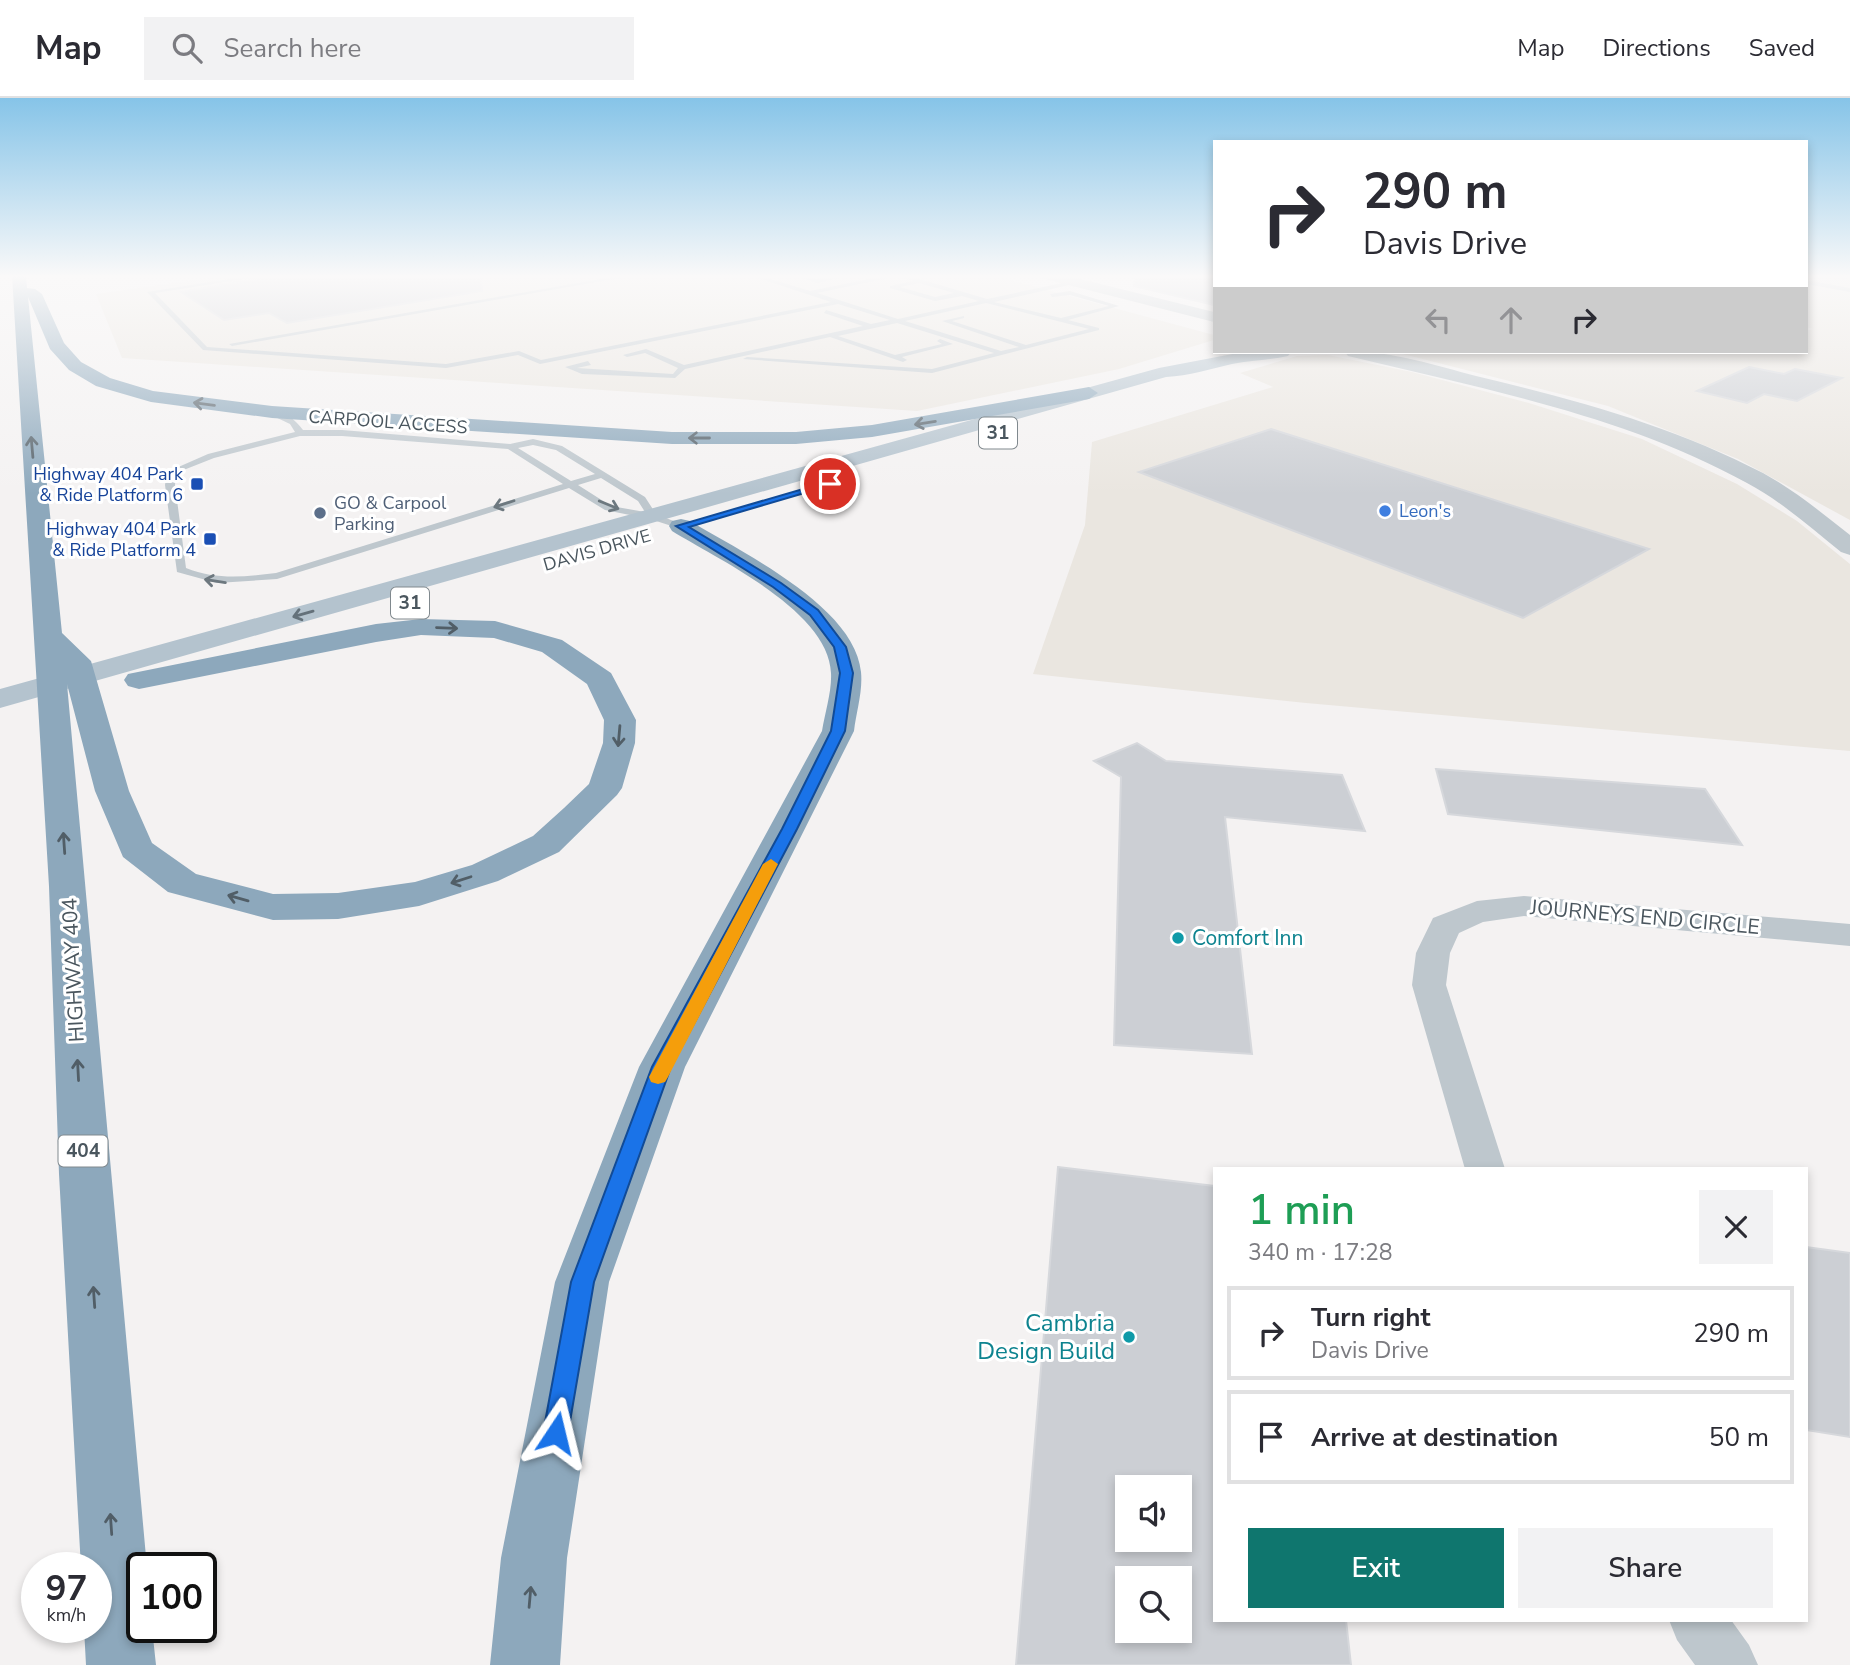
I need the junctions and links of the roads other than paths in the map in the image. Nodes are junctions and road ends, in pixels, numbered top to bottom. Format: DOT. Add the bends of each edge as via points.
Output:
graph roads {
  1 [pos="25,348"];
  2 [pos="59,348"];
  3 [pos="210,348"];
  4 [pos="609,348"];
  5 [pos="772,348"];
  6 [pos="867,348"];
  7 [pos="934,348"];
  8 [pos="984,348"];
  9 [pos="1018,348"];
  10 [pos="205,349"];
  11 [pos="1000,353"];
  12 [pos="1242,354"];
  13 [pos="1275,354"];
  14 [pos="1362,354"];
  15 [pos="727,358"];
  16 [pos="895,358"];
  17 [pos="973,360"];
  18 [pos="906,361"];
  19 [pos="595,362"];
  20 [pos="683,367"];
  21 [pos="880,368"];
  22 [pos="1188,372"];
  23 [pos="640,374"];
  24 [pos="1089,393"];
  25 [pos="272,412"];
  26 [pos="300,433"];
  27 [pos="510,447"];
  28 [pos="601,475"];
  29 [pos="569,483"];
  30 [pos="666,521"];
  31 [pos="1850,547"];
  32 [pos="49,637"];
  33 [pos="139,680"];
  34 [pos="0,699"];
  35 [pos="0,722"];
  36 [pos="1850,935"];
  37 [pos="1484,1167"];
  38 [pos="1698,1622"];
  39 [pos="121,1665"];
  40 [pos="525,1665"];
  41 [pos="1729,1665"];
  32 -- 1 [label="highway, HIGHWAY 404 / 404, one-way"];
  25 -- 2 [label="highway, one-way" via="150,396 103,382 70,362"];
  3 -- 10 [label="lane"];
  4 -- 10 [label="lane" via="540,362 519,353 446,366"];
  5 -- 15 [label="lane"];
  6 -- 16 [label="lane"];
  7 -- 16 [label="lane"];
  8 -- 11 [label="lane"];
  9 -- 11 [label="lane"];
  11 -- 17 [label="lane"];
  12 -- 13 [label="main road, DAVIS DRIVE / 31"];
  12 -- 22 [label="main road, DAVIS DRIVE / 31"];
  14 -- 31 [label="street" via="1565,405 1695,450 1757,479"];
  15 -- 20 [label="lane"];
  15 -- 21 [label="lane"];
  16 -- 18 [label="lane"];
  17 -- 18 [label="lane" via="946,351"];
  17 -- 21 [label="lane" via="932,370"];
  18 -- 21 [label="lane"];
  19 -- 23 [label="lane" via="569,367 582,372"];
  20 -- 23 [label="lane" via="675,376"];
  20 -- 23 [label="lane" via="646,351 620,360"];
  22 -- 24 [label="main road, DAVIS DRIVE / 31" via="1164,373"];
  22 -- 30 [label="main road, DAVIS DRIVE / 31" via="1187,380"];
  24 -- 25 [label="highway, one-way" via="872,431 787,438 672,438"];
  24 -- 30 [label="main road, DAVIS DRIVE / 31"];
  25 -- 26 [label="lane, CARPOOL ACCESS" via="293,422"];
  26 -- 27 [label="lane, CARPOOL ACCESS"];
  29 -- 26 [label="lane, one-way" via="277,576 228,583 181,570 172,472 211,456"];
  27 -- 28 [label="lane, CARPOOL ACCESS" via="548,444"];
  27 -- 29 [label="lane, CARPOOL ACCESS"];
  28 -- 29 [label="lane"];
  28 -- 30 [label="lane, CARPOOL ACCESS" via="642,499"];
  29 -- 30 [label="lane, CARPOOL ACCESS, one-way" via="608,508"];
  30 -- 33 [label="main road, DAVIS DRIVE / 31"];
  30 -- 34 [label="main road, DAVIS DRIVE / 31, one-way"];
  40 -- 30 [label="highway, one-way" via="534,1559 582,1282 662,1067 838,731 846,673 840,647 814,613 777,585"];
  33 -- 32 [label="highway, one-way" via="376,633 422,627 495,630 552,646 600,680 620,720 619,743 605,788 577,816 546,844 485,873 419,894 338,905 273,907 182,883 136,849 112,790 76,661"];
  39 -- 32 [label="highway, HIGHWAY 404 / 404, one-way"];
  33 -- 35 [label="main road, DAVIS DRIVE / 31"];
  36 -- 37 [label="street, JOURNEYS END CIRCLE" via="1524,906 1477,912 1446,926 1433,953 1429,985"];
  38 -- 41 [label="street"];
}
